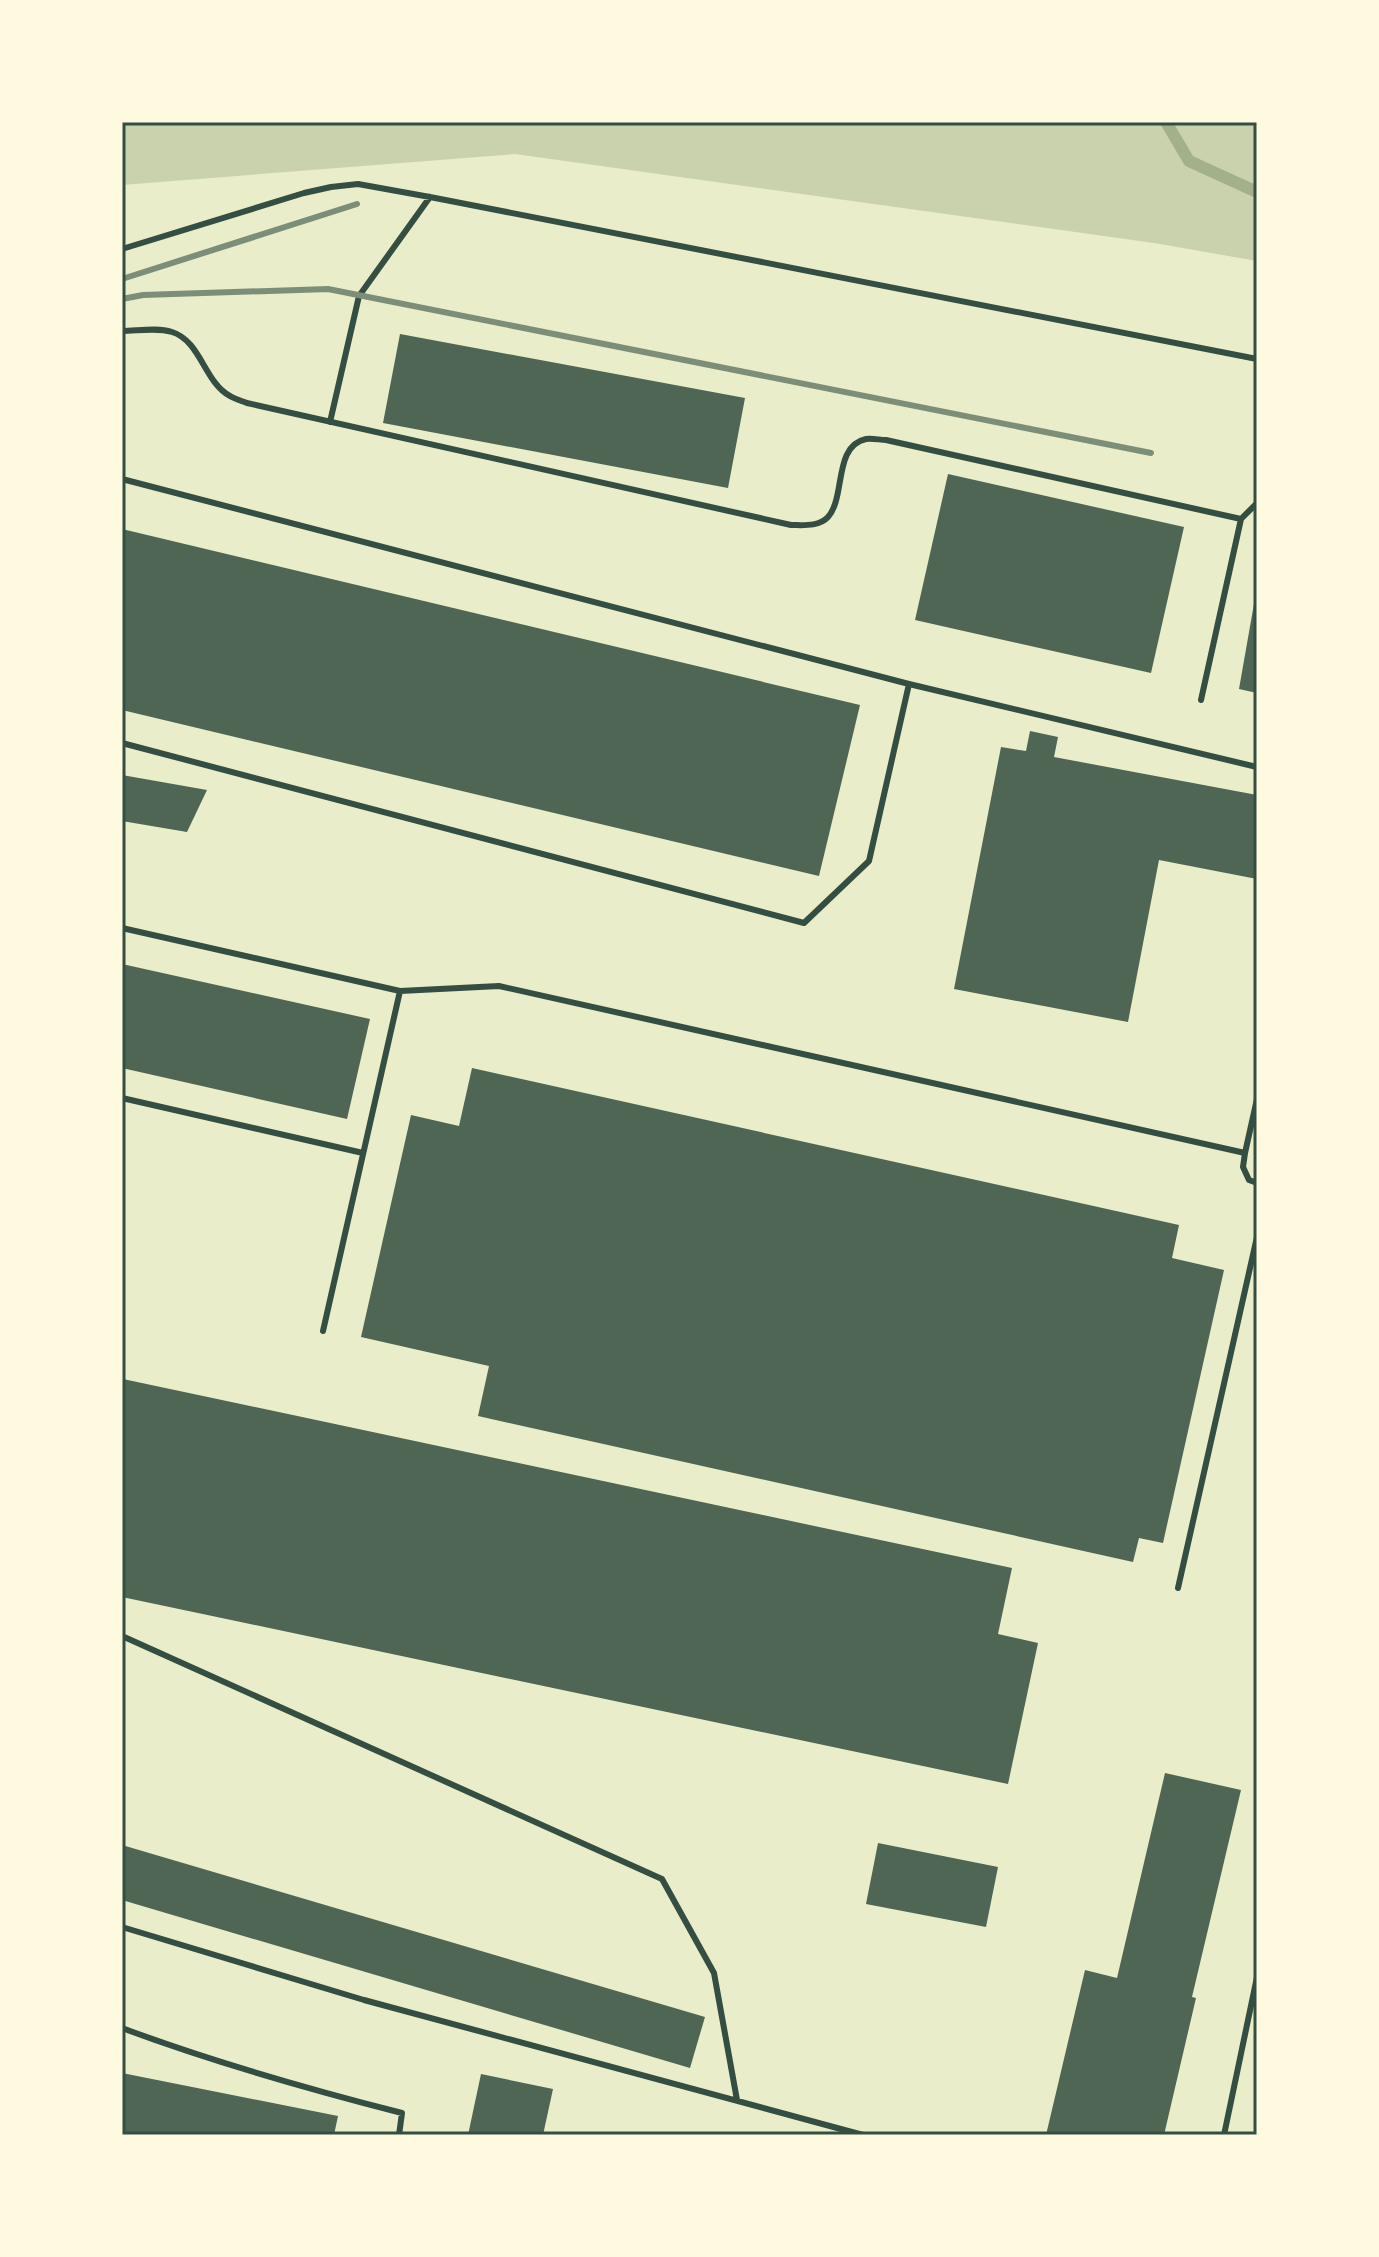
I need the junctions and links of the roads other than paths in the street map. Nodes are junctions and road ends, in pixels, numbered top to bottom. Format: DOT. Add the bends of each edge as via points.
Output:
graph roads {
  1 [pos="430,197"];
  2 [pos="122,249"];
  3 [pos="122,331"];
  4 [pos="1257,359"];
  5 [pos="330,422"];
  6 [pos="122,479"];
  7 [pos="1257,503"];
  8 [pos="1241,519"];
  9 [pos="909,684"];
  10 [pos="1201,700"];
  11 [pos="122,743"];
  12 [pos="1257,767"];
  13 [pos="122,928"];
  14 [pos="400,991"];
  15 [pos="122,1098"];
  16 [pos="1257,1099"];
  17 [pos="363,1153"];
  18 [pos="1245,1153"];
  19 [pos="1257,1183"];
  20 [pos="1257,1237"];
  21 [pos="323,1331"];
  22 [pos="1178,1588"];
  23 [pos="122,1636"];
  24 [pos="122,1927"];
  25 [pos="1257,1977"];
  26 [pos="122,2028"];
  27 [pos="737,2100"];
  28 [pos="399,2135"];
  29 [pos="863,2135"];
  30 [pos="1224,2135"];
  1 -- 2 [label="lane" via="358,184 331,187"];
  1 -- 4 [label="lane"];
  1 -- 5 [label="lane" via="359,296"];
  3 -- 5 [label="lane" via="170,330 191,346 228,396"];
  5 -- 8 [label="lane" via="791,525 813,525 828,517 851,447 865,439"];
  6 -- 9 [label="lane"];
  7 -- 8 [label="lane"];
  8 -- 10 [label="lane"];
  9 -- 11 [label="lane" via="869,861 804,923"];
  9 -- 12 [label="lane"];
  13 -- 14 [label="lane"];
  14 -- 17 [label="lane"];
  14 -- 18 [label="lane" via="499,986"];
  15 -- 17 [label="lane"];
  16 -- 18 [label="lane"];
  17 -- 21 [label="lane"];
  18 -- 19 [label="lane" via="1243,1167 1249,1180"];
  20 -- 22 [label="lane"];
  23 -- 27 [label="lane" via="662,1879 714,1973"];
  24 -- 27 [label="lane" via="364,2000"];
  25 -- 30 [label="lane"];
  26 -- 28 [label="lane" via="402,2113"];
  27 -- 29 [label="lane"];
}
